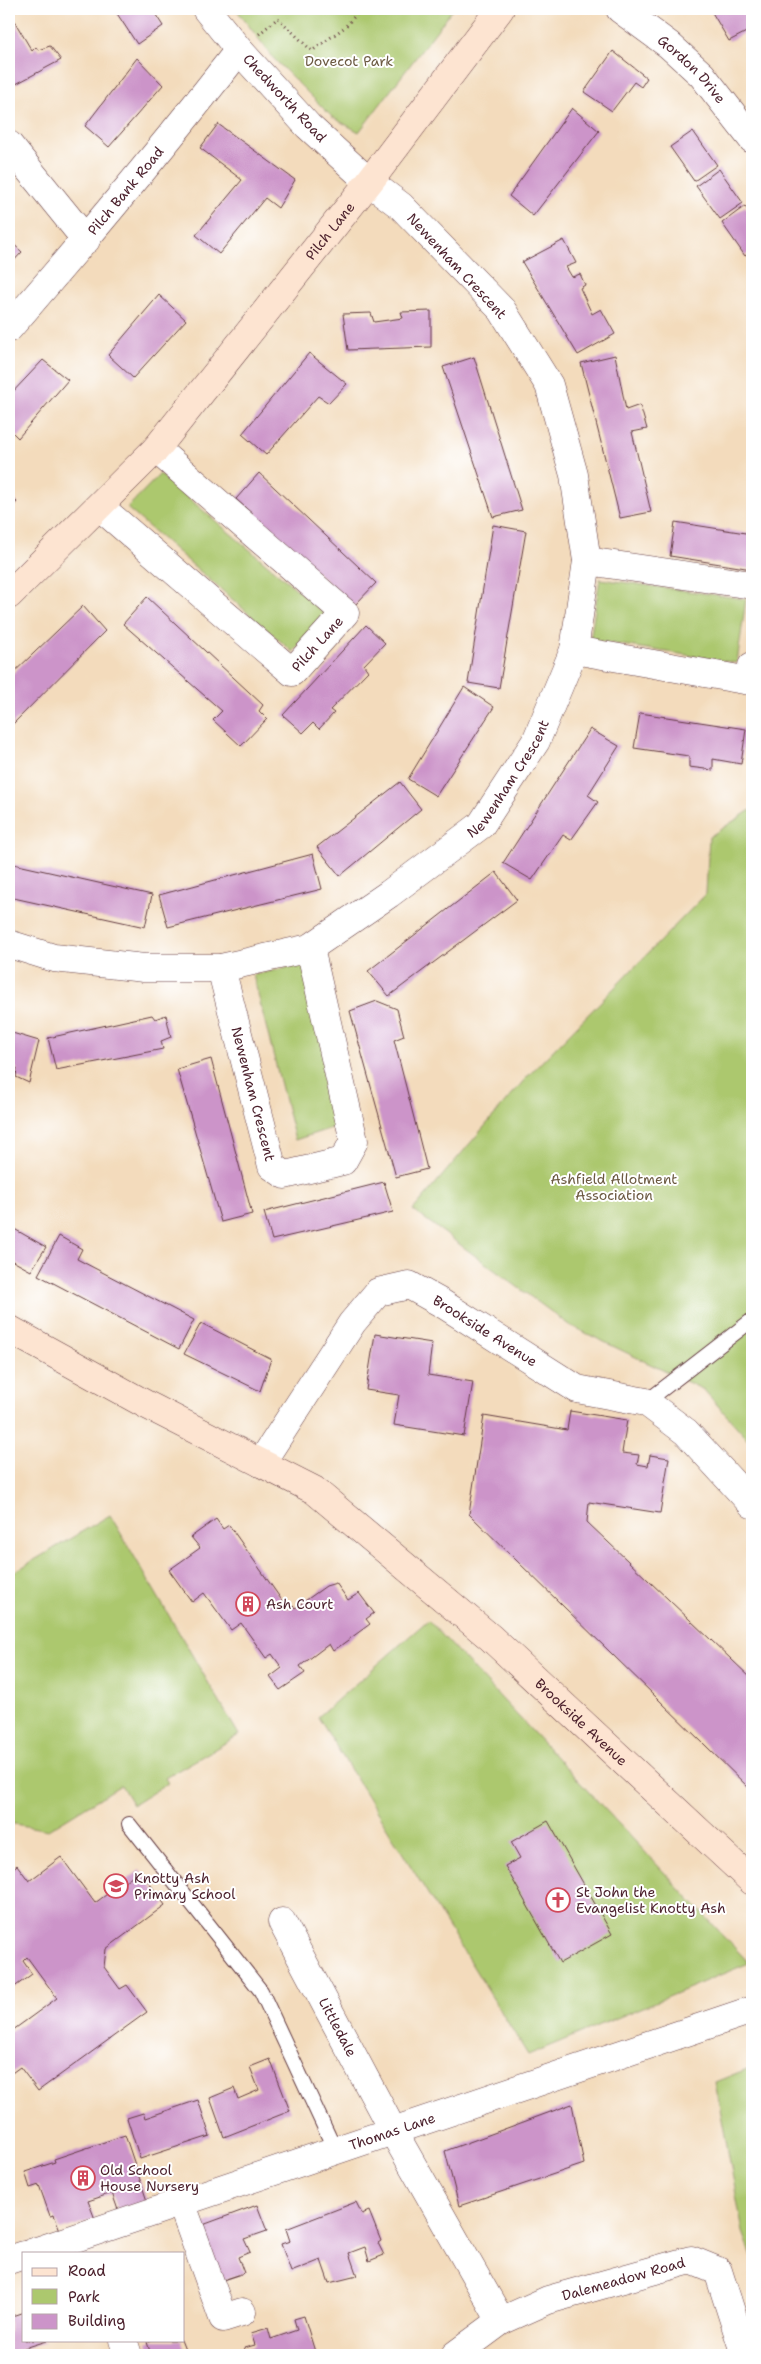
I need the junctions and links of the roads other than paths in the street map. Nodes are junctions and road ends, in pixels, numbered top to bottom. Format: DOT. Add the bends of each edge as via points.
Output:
graph roads {
  1 [pos="206,9"];
  2 [pos="500,9"];
  3 [pos="620,9"];
  4 [pos="239,50"];
  5 [pos="751,133"];
  6 [pos="9,144"];
  7 [pos="369,182"];
  8 [pos="86,240"];
  9 [pos="9,328"];
  10 [pos="156,449"];
  11 [pos="100,507"];
  12 [pos="587,561"];
  13 [pos="752,585"];
  14 [pos="9,596"];
  15 [pos="574,650"];
  16 [pos="752,666"];
  17 [pos="9,944"];
  18 [pos="310,948"];
  19 [pos="221,968"];
  20 [pos="752,1320"];
  21 [pos="9,1329"];
  22 [pos="646,1402"];
  23 [pos="261,1463"];
  24 [pos="752,1504"];
  25 [pos="129,1824"];
  26 [pos="752,1881"];
  27 [pos="282,1922"];
  28 [pos="752,2010"];
  29 [pos="393,2131"];
  30 [pos="335,2150"];
  31 [pos="181,2202"];
  32 [pos="92,2243"];
  33 [pos="38,2252"];
  34 [pos="22,2256"];
  35 [pos="9,2260"];
  36 [pos="242,2312"];
  37 [pos="501,2320"];
  38 [pos="124,2342"];
  39 [pos="128,2355"];
  40 [pos="455,2355"];
  41 [pos="745,2355"];
  1 -- 4 [label="street, Chedworth Road"];
  2 -- 7 [label="street, Pilch Lane"];
  3 -- 5 [label="street, Gordon Drive" via="669,45 702,75"];
  4 -- 7 [label="street, Chedworth Road" via="308,126"];
  4 -- 8 [label="street, Pilch Bank Road"];
  6 -- 8 [label="street"];
  7 -- 10 [label="street, Pilch Lane"];
  7 -- 12 [label="street, Newenham Crescent" via="402,206 502,310 549,385 574,475"];
  8 -- 9 [label="street, Pilch Bank Road"];
  10 -- 11 [label="street, Pilch Lane"];
  10 -- 11 [label="street, Pilch Lane" via="345,613 292,672"];
  11 -- 14 [label="street, Pilch Lane"];
  12 -- 13 [label="street"];
  12 -- 15 [label="street, Newenham Crescent"];
  15 -- 16 [label="street" via="750,681"];
  15 -- 18 [label="street, Newenham Crescent" via="536,741 481,825 390,894"];
  17 -- 19 [label="street, Newenham Crescent" via="54,958 144,968"];
  18 -- 19 [label="street, Newenham Crescent"];
  18 -- 19 [label="street, Newenham Crescent" via="354,1141 343,1161 285,1175 272,1166"];
  20 -- 22 [label="lane"];
  21 -- 23 [label="street, Brookside Avenue" via="146,1405"];
  22 -- 23 [label="street, Brookside Avenue" via="577,1389 493,1334 409,1285 378,1292 352,1323"];
  22 -- 24 [label="street, Brookside Avenue" via="686,1432"];
  23 -- 26 [label="street, Brookside Avenue" via="314,1490 491,1638"];
  25 -- 30 [label="lane" via="261,1991"];
  27 -- 29 [label="street, Littledale"];
  28 -- 29 [label="street, Thomas Lane"];
  29 -- 30 [label="street, Thomas Lane"];
  29 -- 37 [label="street"];
  30 -- 31 [label="street, Thomas Lane"];
  31 -- 32 [label="street, Thomas Lane"];
  31 -- 36 [label="street" via="223,2318"];
  32 -- 33 [label="street, Thomas Lane"];
  34 -- 35 [label="street"];
  37 -- 40 [label="street, Dalemeadow Road"];
  37 -- 41 [label="street, Dalemeadow Road" via="548,2300 691,2260 718,2270"];
  38 -- 39 [label="street"];
}
